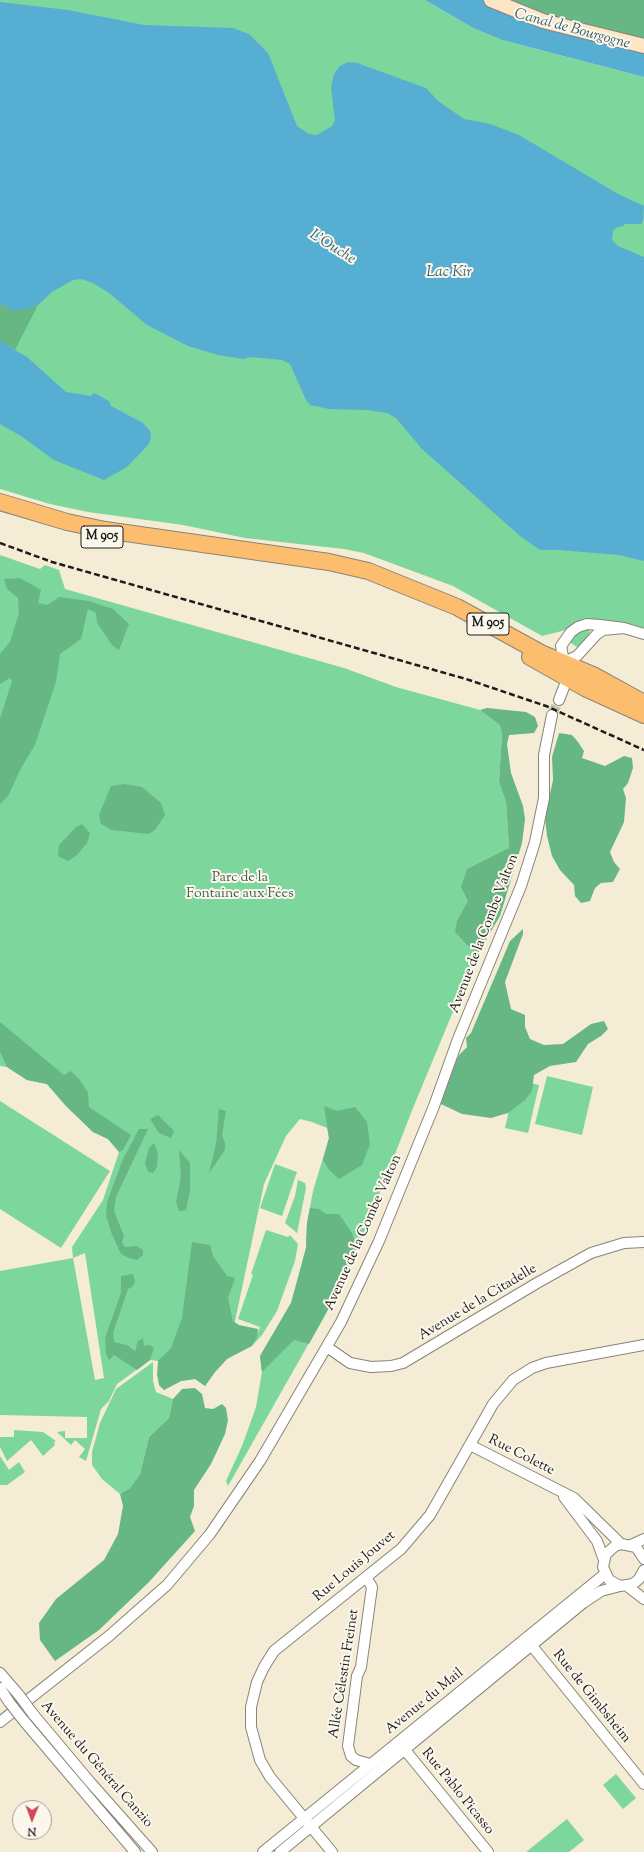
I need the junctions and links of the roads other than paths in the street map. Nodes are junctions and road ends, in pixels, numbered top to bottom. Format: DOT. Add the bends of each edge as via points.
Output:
graph roads {
  1 [pos="491,0"];
  2 [pos="644,46"];
  3 [pos="0,504"];
  4 [pos="127,541"];
  5 [pos="188,541"];
  6 [pos="208,546"];
  7 [pos="410,589"];
  8 [pos="624,628"];
  9 [pos="644,634"];
  10 [pos="525,654"];
  11 [pos="564,662"];
  12 [pos="567,679"];
  13 [pos="559,700"];
  14 [pos="644,703"];
  15 [pos="644,710"];
  16 [pos="552,715"];
  17 [pos="644,716"];
  18 [pos="644,1242"];
  19 [pos="644,1345"];
  20 [pos="327,1347"];
  21 [pos="470,1445"];
  22 [pos="560,1492"];
  23 [pos="644,1539"];
  24 [pos="626,1544"];
  25 [pos="644,1559"];
  26 [pos="604,1560"];
  27 [pos="644,1570"];
  28 [pos="605,1574"];
  29 [pos="366,1577"];
  30 [pos="624,1586"];
  31 [pos="644,1599"];
  32 [pos="532,1646"];
  33 [pos="0,1673"];
  34 [pos="0,1688"];
  35 [pos="0,1693"];
  36 [pos="9,1702"];
  37 [pos="2,1719"];
  38 [pos="405,1750"];
  39 [pos="370,1764"];
  40 [pos="644,1784"];
  41 [pos="304,1818"];
  42 [pos="311,1826"];
  43 [pos="135,1852"];
  44 [pos="152,1852"];
  45 [pos="263,1852"];
  46 [pos="280,1852"];
  47 [pos="332,1852"];
  48 [pos="488,1852"];
  1 -- 2 [label="street" via="543,21"];
  3 -- 4 [label="main road, M 905" via="82,532"];
  3 -- 5 [label="main road, M 905" via="83,526"];
  4 -- 5 [label="main road, M 905" via="140,539 177,544"];
  4 -- 6 [label="main road, M 905" via="196,549"];
  5 -- 6 [label="main road, M 905"];
  6 -- 7 [label="main road, M 905" via="350,566"];
  7 -- 10 [label="main road, M 905"];
  7 -- 11 [label="main road, M 905" via="457,608 541,653"];
  8 -- 9 [label="street"];
  8 -- 11 [label="street" via="602,630 577,656"];
  8 -- 11 [label="street" via="586,624 578,626 561,646"];
  10 -- 11 [label="main road, M 905" via="550,663"];
  10 -- 12 [label="main road, M 905"];
  11 -- 12 [label="main road"];
  11 -- 14 [label="main road, M 905"];
  12 -- 13 [label="street"];
  12 -- 15 [label="main road, M 905" via="590,684"];
  12 -- 17 [label="main road, M 905"];
  16 -- 20 [label="street, Avenue de la Combe Valton" via="544,755 544,798 535,842 521,886 367,1268"];
  18 -- 20 [label="street, Avenue de la Citadelle" via="624,1243 591,1253 403,1363 371,1367 350,1363"];
  19 -- 21 [label="street, Rue Louis Jouvet" via="554,1361 526,1372 513,1380 498,1397"];
  20 -- 37 [label="street, Avenue de la Combe Valton" via="260,1461 210,1534 168,1584 109,1636"];
  21 -- 22 [label="street, Rue Colette"];
  21 -- 29 [label="street, Rue Louis Jouvet" via="430,1515 401,1549"];
  22 -- 24 [label="street, Rue Colette" via="574,1498"];
  22 -- 26 [label="street, Rue Colette" via="597,1541"];
  23 -- 24 [label="street"];
  24 -- 25 [label="street, Rue Colette" via="640,1551"];
  24 -- 26 [label="street" via="610,1549"];
  26 -- 28 [label="street, Rue Colette"];
  27 -- 30 [label="street" via="639,1580"];
  28 -- 30 [label="street" via="609,1580"];
  28 -- 39 [label="street, Avenue du Mail"];
  29 -- 39 [label="street, Allée Célestin Freinet" via="372,1587 348,1751 356,1760"];
  29 -- 41 [label="street, Rue Louis Jouvet" via="274,1651 254,1691 250,1726 260,1760 270,1777"];
  30 -- 31 [label="street"];
  30 -- 32 [label="street, Avenue du Mail" via="601,1591 590,1598"];
  32 -- 38 [label="street, Avenue du Mail"];
  32 -- 40 [label="street, Rue de Gimbsheim"];
  33 -- 44 [label="street, Avenue du Général Canzio, bridge"];
  34 -- 36 [label="street"];
  35 -- 36 [label="street"];
  36 -- 43 [label="street, Avenue du Général Canzio, bridge"];
  38 -- 42 [label="street, Avenue du Mail"];
  38 -- 48 [label="street, Rue Pablo Picasso"];
  39 -- 41 [label="street, Avenue du Mail"];
  41 -- 42 [label="street, Rue Louis Jouvet"];
  41 -- 45 [label="street, Avenue du Mail"];
  42 -- 46 [label="street, Avenue du Mail"];
  42 -- 47 [label="street, Rue Louis Jouvet"];
}
